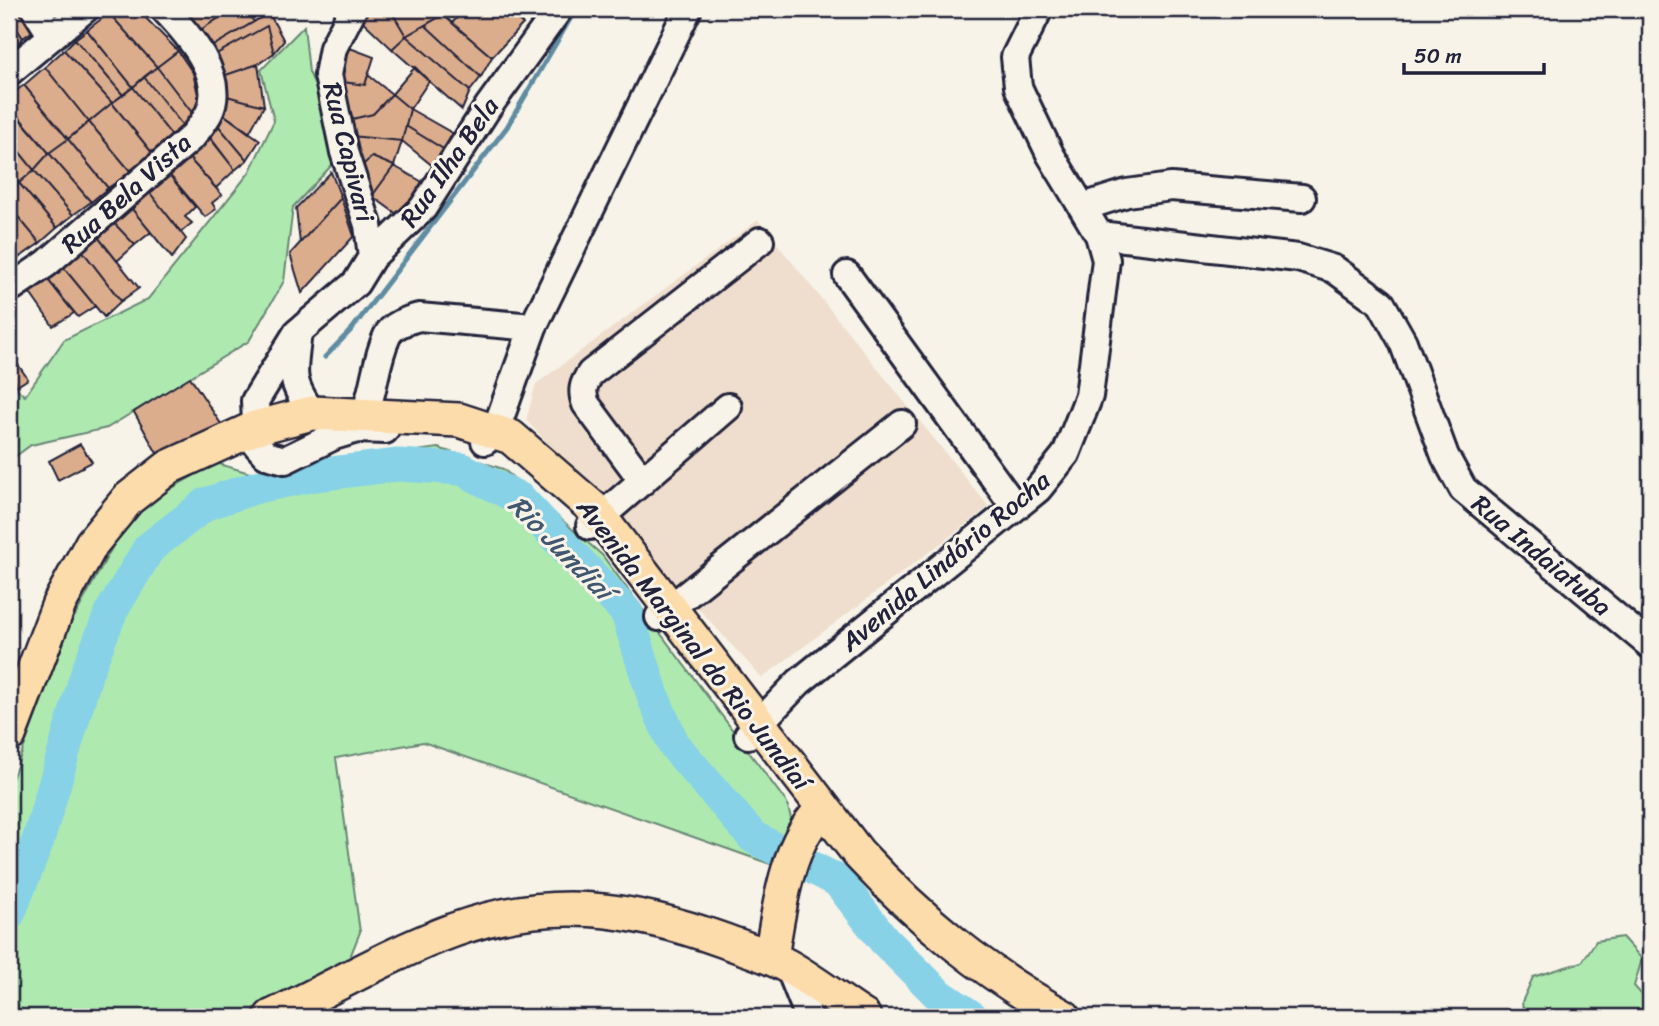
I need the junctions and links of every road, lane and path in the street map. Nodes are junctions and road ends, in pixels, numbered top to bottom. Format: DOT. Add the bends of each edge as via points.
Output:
graph roads {
  1 [pos="34,9"];
  2 [pos="85,9"];
  3 [pos="164,9"];
  4 [pos="353,9"];
  5 [pos="559,9"];
  6 [pos="688,9"];
  7 [pos="1039,9"];
  8 [pos="52,36"];
  9 [pos="9,72"];
  10 [pos="1302,198"];
  11 [pos="1083,206"];
  12 [pos="1099,235"];
  13 [pos="760,241"];
  14 [pos="372,257"];
  15 [pos="847,275"];
  16 [pos="9,289"];
  17 [pos="533,327"];
  18 [pos="298,333"];
  19 [pos="304,401"];
  20 [pos="728,407"];
  21 [pos="256,412"];
  22 [pos="362,421"];
  23 [pos="902,424"];
  24 [pos="490,436"];
  25 [pos="643,481"];
  26 [pos="1015,508"];
  27 [pos="596,523"];
  28 [pos="664,613"];
  29 [pos="1650,645"];
  30 [pos="754,730"];
  31 [pos="9,735"];
  32 [pos="813,820"];
  33 [pos="780,962"];
  34 [pos="271,1017"];
  35 [pos="809,1017"];
  36 [pos="864,1017"];
  37 [pos="1064,1017"];
  1 -- 8 [label="street"];
  2 -- 8 [label="street"];
  3 -- 16 [label="street, Rua Bela Vista" via="212,77 210,111 193,136 46,264"];
  4 -- 14 [label="street, Rua Capivari" via="333,48 328,75 344,152 368,225"];
  5 -- 14 [label="street, Rua Ilha Bela" via="423,208"];
  6 -- 17 [label="street"];
  7 -- 11 [label="street, Avenida Lindório Rocha" via="1014,57 1018,87 1049,154"];
  8 -- 9 [label="street"];
  10 -- 11 [label="street" via="1171,187"];
  11 -- 12 [label="street, Avenida Lindório Rocha"];
  12 -- 26 [label="street, Avenida Lindório Rocha" via="1106,260 1090,396 1066,454 1038,489"];
  12 -- 29 [label="street, Rua Indaiatuba" via="1298,258 1334,269 1381,303 1403,342 1445,456 1463,489"];
  13 -- 25 [label="street" via="584,383 586,404"];
  14 -- 18 [label="street, Rua Ilha Bela" via="356,283"];
  15 -- 26 [label="street"];
  17 -- 22 [label="street" via="419,317 402,322 387,334"];
  17 -- 24 [label="street"];
  18 -- 19 [label="street" via="293,367"];
  18 -- 21 [label="street, Rua Ilha Bela"];
  19 -- 21 [label="main road, Avenida Marginal do Rio Jundiaí"];
  19 -- 22 [label="main road, Avenida Marginal do Rio Jundiaí"];
  20 -- 25 [label="street"];
  21 -- 22 [label="street" via="257,445 266,455 285,460"];
  21 -- 31 [label="main road, Avenida Marginal do Rio Jundiaí" via="128,499 92,543 58,604"];
  22 -- 24 [label="main road, Avenida Marginal do Rio Jundiaí" via="459,420"];
  23 -- 28 [label="street"];
  24 -- 27 [label="main road, Avenida Marginal do Rio Jundiaí" via="511,438"];
  25 -- 27 [label="street"];
  26 -- 30 [label="street, Avenida Lindório Rocha" via="799,682"];
  27 -- 28 [label="main road, Avenida Marginal do Rio Jundiaí"];
  28 -- 30 [label="main road, Avenida Marginal do Rio Jundiaí"];
  30 -- 32 [label="main road, Avenida Marginal do Rio Jundiaí"];
  32 -- 33 [label="main road" via="785,880 779,905"];
  32 -- 37 [label="main road, Avenida Marginal do Rio Jundiaí" via="859,854 905,904 1011,987"];
  33 -- 34 [label="main road" via="686,927 629,912 569,907 457,929 410,947"];
  33 -- 35 [label="street"];
  33 -- 36 [label="main road"];
}
